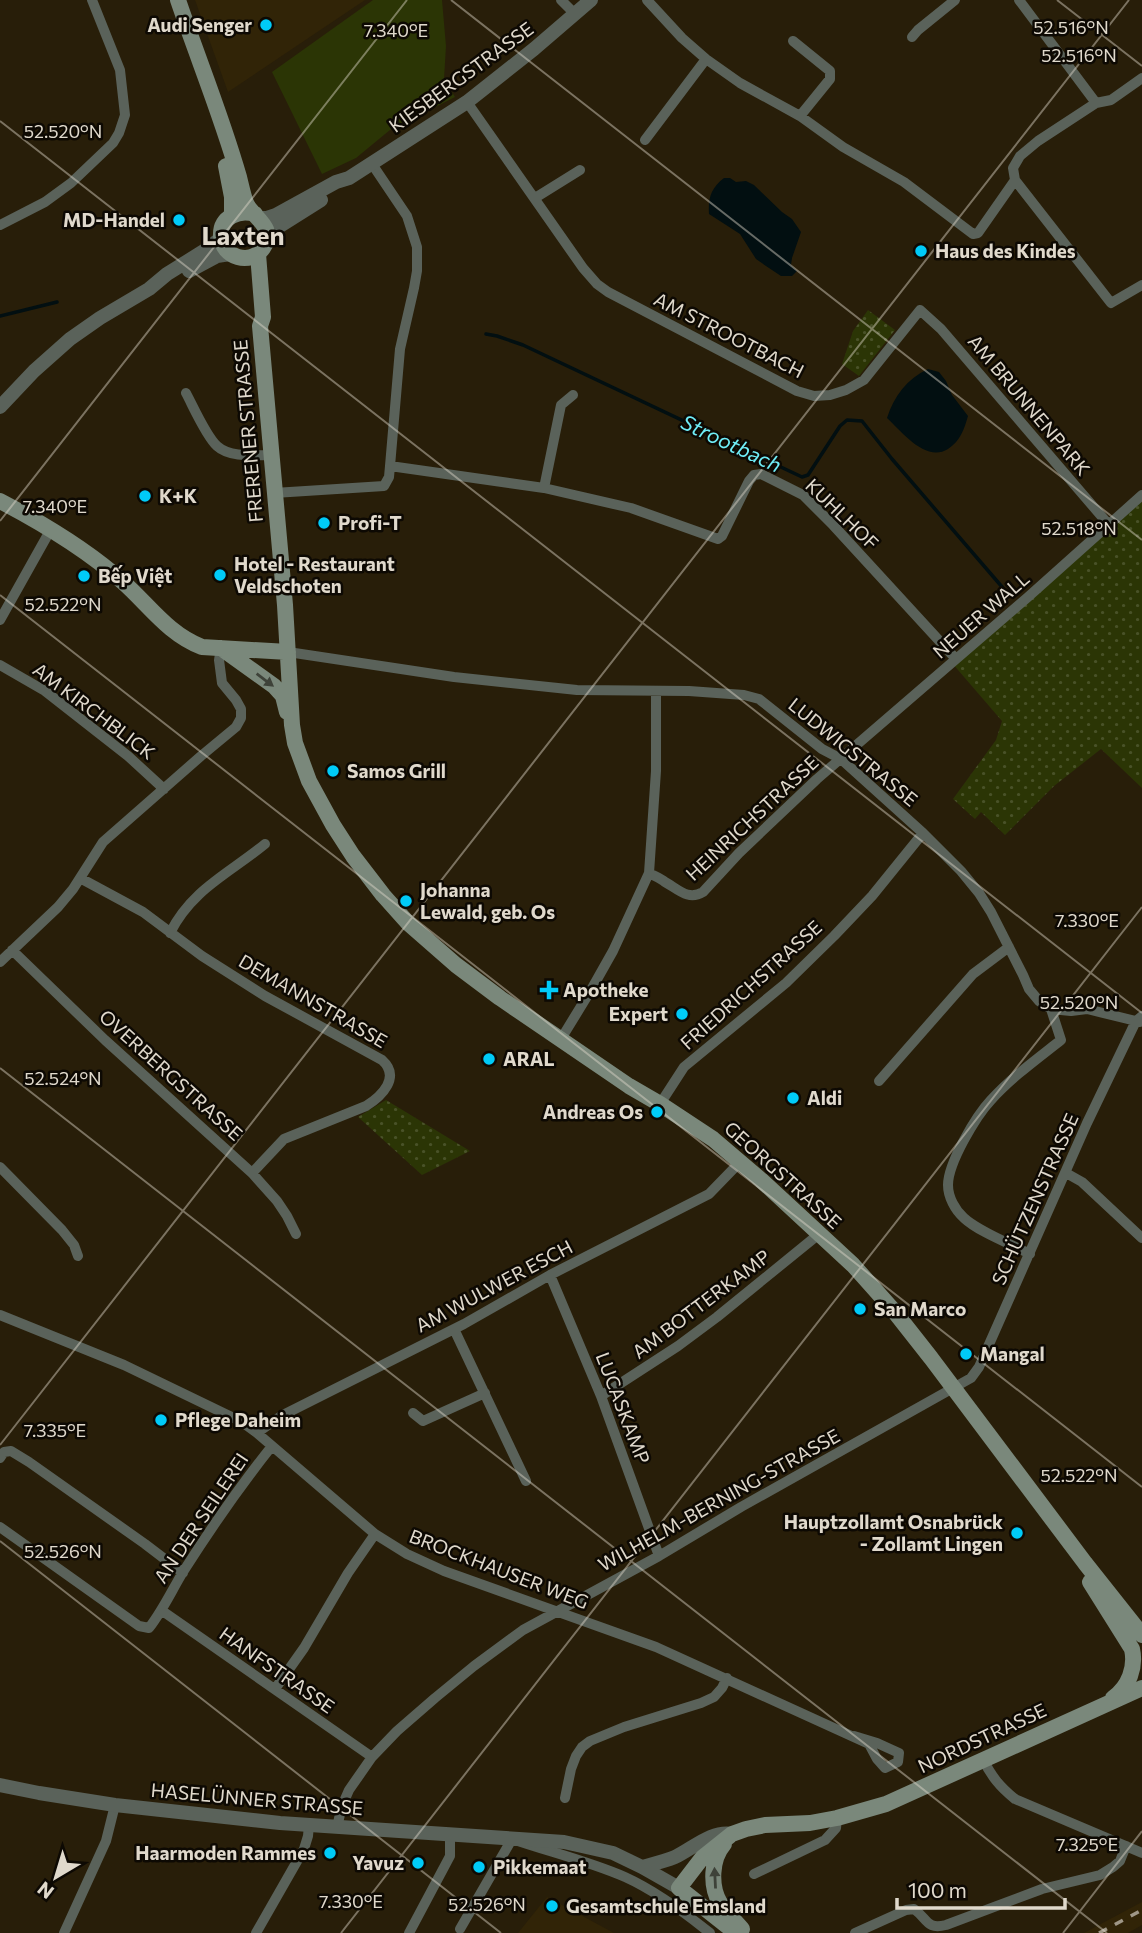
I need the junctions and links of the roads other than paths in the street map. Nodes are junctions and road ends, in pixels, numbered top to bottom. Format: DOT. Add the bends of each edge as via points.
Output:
graph roads {
  1 [pos="92,0"];
  2 [pos="178,0"];
  3 [pos="561,0"];
  4 [pos="591,0"];
  5 [pos="647,0"];
  6 [pos="955,0"];
  7 [pos="1020,0"];
  8 [pos="575,14"];
  9 [pos="912,37"];
  10 [pos="793,41"];
  11 [pos="706,59"];
  12 [pos="1142,78"];
  13 [pos="467,102"];
  14 [pos="1096,103"];
  15 [pos="800,116"];
  16 [pos="219,118"];
  17 [pos="645,140"];
  18 [pos="372,164"];
  19 [pos="580,170"];
  20 [pos="349,177"];
  21 [pos="1015,180"];
  22 [pos="535,198"];
  23 [pos="232,215"];
  24 [pos="257,216"];
  25 [pos="0,225"];
  26 [pos="221,237"];
  27 [pos="267,237"];
  28 [pos="243,255"];
  29 [pos="1142,285"];
  30 [pos="149,289"];
  31 [pos="920,310"];
  32 [pos="186,393"];
  33 [pos="573,395"];
  34 [pos="0,407"];
  35 [pos="271,455"];
  36 [pos="390,466"];
  37 [pos="544,488"];
  38 [pos="274,493"];
  39 [pos="1142,495"];
  40 [pos="0,501"];
  41 [pos="1109,525"];
  42 [pos="51,529"];
  43 [pos="0,620"];
  44 [pos="221,648"];
  45 [pos="288,652"];
  46 [pos="956,659"];
  47 [pos="0,665"];
  48 [pos="656,691"];
  49 [pos="292,725"];
  50 [pos="841,759"];
  51 [pos="309,781"];
  52 [pos="164,789"];
  53 [pos="923,832"];
  54 [pos="265,844"];
  55 [pos="649,873"];
  56 [pos="80,878"];
  57 [pos="170,933"];
  58 [pos="1009,947"];
  59 [pos="12,950"];
  60 [pos="0,962"];
  61 [pos="1051,1009"];
  62 [pos="1140,1020"];
  63 [pos="561,1039"];
  64 [pos="879,1081"];
  65 [pos="660,1104"];
  66 [pos="741,1161"];
  67 [pos="0,1167"];
  68 [pos="252,1172"];
  69 [pos="1066,1174"];
  70 [pos="296,1234"];
  71 [pos="819,1234"];
  72 [pos="1142,1238"];
  73 [pos="1030,1254"];
  74 [pos="78,1256"];
  75 [pos="550,1275"];
  76 [pos="0,1315"];
  77 [pos="454,1329"];
  78 [pos="953,1389"];
  79 [pos="485,1393"];
  80 [pos="601,1396"];
  81 [pos="413,1413"];
  82 [pos="257,1433"];
  83 [pos="272,1446"];
  84 [pos="0,1458"];
  85 [pos="526,1480"];
  86 [pos="0,1527"];
  87 [pos="375,1534"];
  88 [pos="659,1556"];
  89 [pos="1085,1563"];
  90 [pos="183,1573"];
  91 [pos="162,1610"];
  92 [pos="555,1612"];
  93 [pos="1142,1635"];
  94 [pos="727,1678"];
  95 [pos="1142,1688"];
  96 [pos="275,1689"];
  97 [pos="1089,1712"];
  98 [pos="854,1736"];
  99 [pos="372,1757"];
  100 [pos="983,1759"];
  101 [pos="0,1785"];
  102 [pos="565,1798"];
  103 [pos="115,1805"];
  104 [pos="837,1818"];
  105 [pos="309,1825"];
  106 [pos="337,1827"];
  107 [pos="450,1834"];
  108 [pos="732,1834"];
  109 [pos="512,1839"];
  110 [pos="1126,1846"];
  111 [pos="1142,1853"];
  112 [pos="642,1867"];
  113 [pos="754,1874"];
  114 [pos="679,1888"];
  115 [pos="460,1929"];
  116 [pos="737,1929"];
  117 [pos="65,1933"];
  118 [pos="256,1933"];
  119 [pos="408,1933"];
  120 [pos="710,1933"];
  121 [pos="855,1933"];
  1 -- 25 [label="street" via="120,69 125,115 119,133 71,183 46,202"];
  2 -- 16 [label="main road"];
  3 -- 8 [label="street"];
  4 -- 8 [label="street, KIESBERGSTRASSE"];
  5 -- 11 [label="street"];
  6 -- 9 [label="street"];
  7 -- 14 [label="street"];
  8 -- 13 [label="street, KIESBERGSTRASSE"];
  10 -- 15 [label="street" via="830,71 830,79"];
  11 -- 15 [label="street"];
  11 -- 17 [label="street"];
  12 -- 14 [label="street" via="1111,100"];
  13 -- 18 [label="street, KIESBERGSTRASSE"];
  13 -- 22 [label="street, AM STROOTBACH"];
  14 -- 21 [label="street" via="1020,156 1013,167"];
  15 -- 21 [label="street" via="904,182 973,234"];
  16 -- 23 [label="main road"];
  16 -- 24 [label="main road" via="246,203"];
  18 -- 20 [label="street, KIESBERGSTRASSE"];
  18 -- 36 [label="street" via="407,216 417,247 417,271 400,349"];
  19 -- 22 [label="street"];
  20 -- 24 [label="street, KIESBERGSTRASSE" via="276,215"];
  20 -- 27 [label="street, KIESBERGSTRASSE"];
  21 -- 29 [label="street" via="1111,303"];
  22 -- 31 [label="street, AM STROOTBACH" via="583,268 608,292 814,396 846,390 864,380"];
  23 -- 24 [label="main road"];
  23 -- 26 [label="main road"];
  24 -- 27 [label="main road"];
  26 -- 28 [label="main road" via="223,244"];
  26 -- 30 [label="street"];
  27 -- 28 [label="main road" via="262,250"];
  28 -- 30 [label="street" via="218,256"];
  28 -- 35 [label="main road, FRERENER STRASSE" via="263,317 260,326"];
  30 -- 34 [label="street" via="70,339"];
  31 -- 41 [label="street, AM BRUNNENPARK"];
  32 -- 35 [label="street" via="217,447 230,453"];
  33 -- 37 [label="street" via="561,405"];
  35 -- 38 [label="main road, FRERENER STRASSE"];
  36 -- 37 [label="street, KUHLHOF"];
  36 -- 38 [label="street" via="384,486"];
  37 -- 46 [label="street, KUHLHOF" via="631,508 718,539 749,481 761,474 803,495"];
  38 -- 45 [label="main road, FRERENER STRASSE"];
  39 -- 41 [label="street, NEUER WALL"];
  40 -- 42 [label="main road"];
  41 -- 46 [label="street, NEUER WALL"];
  42 -- 43 [label="street"];
  42 -- 44 [label="main road" via="123,582 177,634 189,642"];
  44 -- 45 [label="main road"];
  44 -- 49 [label="main road, one-way" via="274,686 283,696"];
  44 -- 52 [label="street" via="222,683 241,709 241,718"];
  45 -- 48 [label="street, LUDWIGSTRASSE" via="577,690"];
  45 -- 49 [label="main road, FRERENER STRASSE"];
  46 -- 50 [label="street, NEUER WALL"];
  47 -- 52 [label="street, AM KIRCHBLICK" via="45,691"];
  48 -- 50 [label="street, LUDWIGSTRASSE" via="759,699"];
  48 -- 55 [label="street"];
  49 -- 51 [label="main road, FRERENER STRASSE"];
  50 -- 53 [label="street, LUDWIGSTRASSE"];
  50 -- 55 [label="street, HEINRICHSTRASSE" via="696,897"];
  51 -- 63 [label="main road, GEORGSTRASSE" via="353,856 408,923 467,973"];
  52 -- 56 [label="street" via="103,842"];
  53 -- 58 [label="street, LUDWIGSTRASSE" via="979,893"];
  53 -- 65 [label="street, FRIEDRICHSTRASSE" via="834,936 786,983 684,1067"];
  54 -- 57 [label="street" via="202,890"];
  55 -- 63 [label="street" via="613,951"];
  56 -- 57 [label="street, DEMANNSTRASSE"];
  56 -- 59 [label="street" via="58,907"];
  57 -- 68 [label="street, DEMANNSTRASSE" via="233,977 382,1060 390,1069 387,1087 374,1101 284,1139"];
  58 -- 61 [label="street, LUDWIGSTRASSE" via="1029,989"];
  58 -- 64 [label="street" via="973,974"];
  59 -- 60 [label="street"];
  59 -- 68 [label="street, OVERBERGSTRASSE"];
  61 -- 62 [label="street" via="1087,1009"];
  61 -- 73 [label="street" via="1060,1040 991,1100 963,1140 948,1183 952,1202 964,1218"];
  62 -- 69 [label="street, SCHÜTZENSTRASSE"];
  63 -- 65 [label="main road, GEORGSTRASSE"];
  65 -- 66 [label="main road, GEORGSTRASSE"];
  66 -- 71 [label="main road, GEORGSTRASSE"];
  66 -- 75 [label="street, AM WULWER ESCH" via="709,1194"];
  67 -- 74 [label="street" via="62,1230"];
  68 -- 70 [label="street, OVERBERGSTRASSE" via="277,1201"];
  69 -- 72 [label="street" via="1082,1182"];
  69 -- 73 [label="street, SCHÜTZENSTRASSE"];
  71 -- 78 [label="main road, GEORGSTRASSE" via="894,1311"];
  71 -- 80 [label="street, AM BOTTERKAMP" via="718,1317"];
  73 -- 78 [label="street, SCHÜTZENSTRASSE" via="979,1367"];
  75 -- 77 [label="street, AM WULWER ESCH"];
  75 -- 80 [label="street, LUCASKAMP"];
  76 -- 82 [label="street, BROCKHAUSER WEG" via="124,1365"];
  77 -- 79 [label="street"];
  77 -- 82 [label="street, AM WULWER ESCH"];
  78 -- 88 [label="street, WILHELM-BERNING-STRASSE"];
  78 -- 89 [label="main road, GEORGSTRASSE"];
  79 -- 81 [label="street" via="423,1421"];
  79 -- 85 [label="street"];
  80 -- 88 [label="street, LUCASKAMP"];
  82 -- 83 [label="street, BROCKHAUSER WEG"];
  83 -- 87 [label="street, BROCKHAUSER WEG"];
  83 -- 90 [label="street, AN DER SEILEREI"];
  84 -- 90 [label="street" via="11,1451 29,1462"];
  86 -- 91 [label="street" via="139,1626 149,1628"];
  87 -- 92 [label="street, BROCKHAUSER WEG" via="444,1571"];
  87 -- 96 [label="street"];
  88 -- 92 [label="street, WILHELM-BERNING-STRASSE"];
  89 -- 93 [label="main road, GEORGSTRASSE"];
  89 -- 97 [label="main road" via="1090,1584 1135,1659 1118,1694"];
  90 -- 91 [label="street, AN DER SEILEREI"];
  91 -- 96 [label="street, HANFSTRASSE"];
  92 -- 94 [label="street, BROCKHAUSER WEG" via="656,1647"];
  92 -- 99 [label="street, WILHELM-BERNING-STRASSE" via="474,1666"];
  94 -- 98 [label="street, BROCKHAUSER WEG"];
  94 -- 102 [label="street" via="714,1697 701,1703 590,1741 576,1756"];
  95 -- 97 [label="main road, NORDSTRASSE"];
  96 -- 99 [label="street, HANFSTRASSE"];
  97 -- 100 [label="main road, NORDSTRASSE"];
  98 -- 98 [label="street, BROCKHAUSER WEG" via="869,1744 886,1768 898,1762 900,1754"];
  99 -- 106 [label="street, WILHELM-BERNING-STRASSE" via="349,1790"];
  100 -- 104 [label="main road, NORDSTRASSE" via="886,1804"];
  100 -- 110 [label="street" via="999,1786 1015,1799"];
  101 -- 103 [label="street, HASELÜNNER STRASSE"];
  103 -- 105 [label="street, HASELÜNNER STRASSE"];
  103 -- 117 [label="street" via="106,1841"];
  104 -- 108 [label="main road, NORDSTRASSE" via="765,1825"];
  104 -- 113 [label="street" via="836,1828 825,1840"];
  105 -- 106 [label="street, HASELÜNNER STRASSE"];
  105 -- 118 [label="street" via="304,1849"];
  106 -- 107 [label="street, HASELÜNNER STRASSE"];
  107 -- 109 [label="street, HASELÜNNER STRASSE"];
  107 -- 119 [label="street" via="450,1856"];
  108 -- 112 [label="street" via="723,1832 674,1857"];
  108 -- 114 [label="main road, NORDSTRASSE" via="702,1858"];
  116 -- 108 [label="main road, one-way" via="720,1902 714,1879 719,1850"];
  109 -- 112 [label="street, HASELÜNNER STRASSE" via="582,1845"];
  109 -- 115 [label="street"];
  109 -- 120 [label="street, HASELÜNNER STRASSE" via="627,1878"];
  110 -- 111 [label="street"];
  110 -- 121 [label="street" via="1120,1861 1100,1875 1042,1889 946,1926 928,1924 914,1909"];
  112 -- 114 [label="street, HASELÜNNER STRASSE"];
  114 -- 116 [label="main road"];
}
